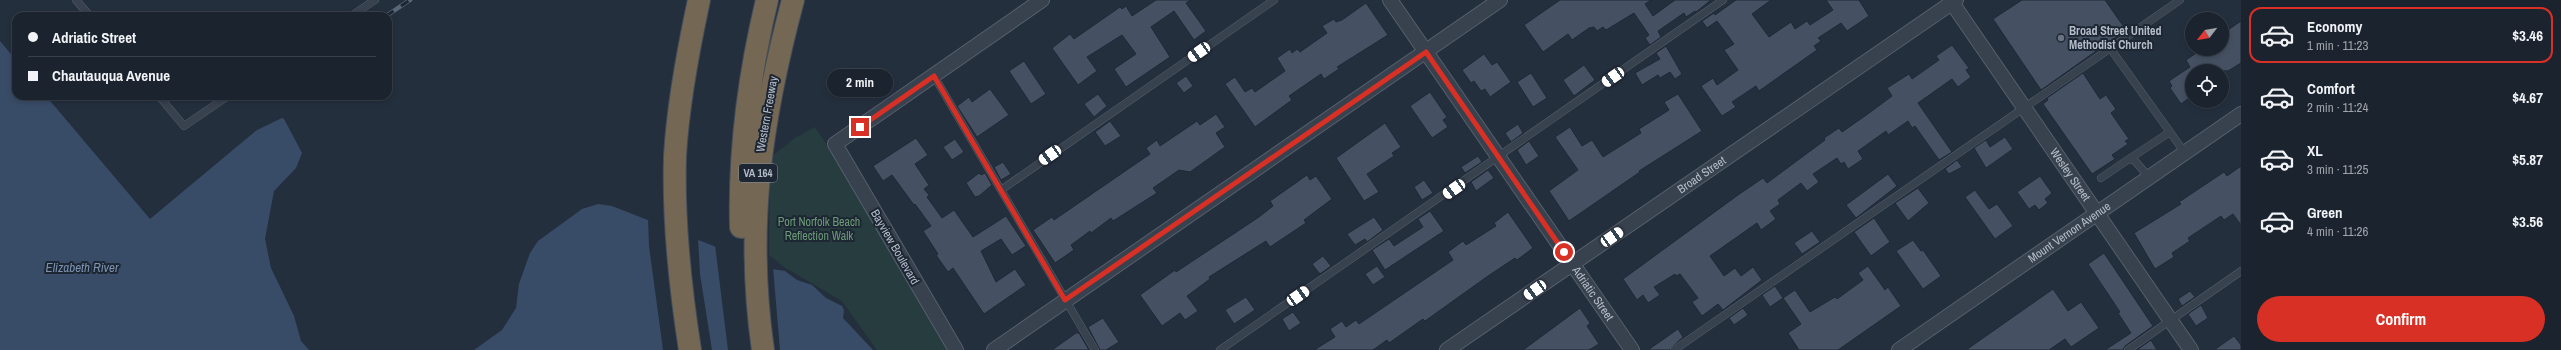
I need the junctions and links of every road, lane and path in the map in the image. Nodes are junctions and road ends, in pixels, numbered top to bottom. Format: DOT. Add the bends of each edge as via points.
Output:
graph roads {
  1 [pos="76,0"];
  2 [pos="360,0"];
  3 [pos="375,0"];
  4 [pos="699,0"];
  5 [pos="767,0"];
  6 [pos="792,0"];
  7 [pos="1042,0"];
  8 [pos="1274,0"];
  9 [pos="1390,0"];
  10 [pos="1500,0"];
  11 [pos="1724,0"];
  12 [pos="2180,0"];
  13 [pos="1953,1"];
  14 [pos="365,6"];
  15 [pos="86,12"];
  16 [pos="357,12"];
  17 [pos="2110,48"];
  18 [pos="1426,52"];
  19 [pos="934,76"];
  20 [pos="162,100"];
  21 [pos="221,100"];
  22 [pos="2024,107"];
  23 [pos="2241,114"];
  24 [pos="2170,132"];
  25 [pos="2185,153"];
  26 [pos="1499,157"];
  27 [pos="2130,159"];
  28 [pos="2149,177"];
  29 [pos="2101,178"];
  30 [pos="1001,190"];
  31 [pos="2097,213"];
  32 [pos="1572,264"];
  33 [pos="2241,271"];
  34 [pos="1065,300"];
  35 [pos="2171,320"];
  36 [pos="690,350"];
  37 [pos="750,350"];
  38 [pos="763,350"];
  39 [pos="956,350"];
  40 [pos="994,350"];
  41 [pos="1095,350"];
  42 [pos="1220,350"];
  43 [pos="1447,350"];
  44 [pos="1632,350"];
  45 [pos="1674,350"];
  46 [pos="1898,350"];
  47 [pos="2128,350"];
  48 [pos="2191,350"];
  1 -- 15 [label="lane"];
  2 -- 14 [label="lane"];
  3 -- 14 [label="lane"];
  4 -- 36 [label="highway" via="681,96 676,156 676,225 681,294"];
  5 -- 37 [label="highway" via="747,105 742,177 743,274"];
  6 -- 38 [label="highway, Western Freeway / VA 164" via="768,102 758,176 755,254"];
  7 -- 19 [label="street"];
  8 -- 30 [label="lane"];
  9 -- 18 [label="street, Adriatic Street"];
  10 -- 18 [label="street"];
  11 -- 26 [label="lane"];
  12 -- 17 [label="lane"];
  13 -- 22 [label="street, Wesley Street"];
  13 -- 32 [label="street, Broad Street"];
  14 -- 16 [label="lane"];
  17 -- 22 [label="lane"];
  17 -- 24 [label="lane"];
  18 -- 26 [label="street, Adriatic Street"];
  18 -- 34 [label="street"];
  19 -- 30 [label="lane"];
  19 -- 39 [label="street, Bayview Boulevard" via="835,144"];
  20 -- 21 [label="lane" via="184,126"];
  22 -- 31 [label="street, Wesley Street"];
  22 -- 45 [label="lane"];
  23 -- 25 [label="street, Mount Vernon Avenue"];
  24 -- 25 [label="lane"];
  24 -- 27 [label="lane"];
  25 -- 28 [label="street, Mount Vernon Avenue"];
  26 -- 32 [label="street, Adriatic Street"];
  26 -- 42 [label="lane"];
  27 -- 28 [label="lane"];
  27 -- 29 [label="lane"];
  28 -- 31 [label="street, Mount Vernon Avenue"];
  30 -- 34 [label="lane"];
  31 -- 35 [label="street, Wesley Street"];
  31 -- 46 [label="street, Mount Vernon Avenue"];
  32 -- 43 [label="street, Broad Street"];
  32 -- 44 [label="street, Adriatic Street"];
  33 -- 35 [label="lane"];
  34 -- 40 [label="street"];
  34 -- 41 [label="lane"];
  35 -- 47 [label="lane"];
  35 -- 48 [label="street, Wesley Street"];
}
